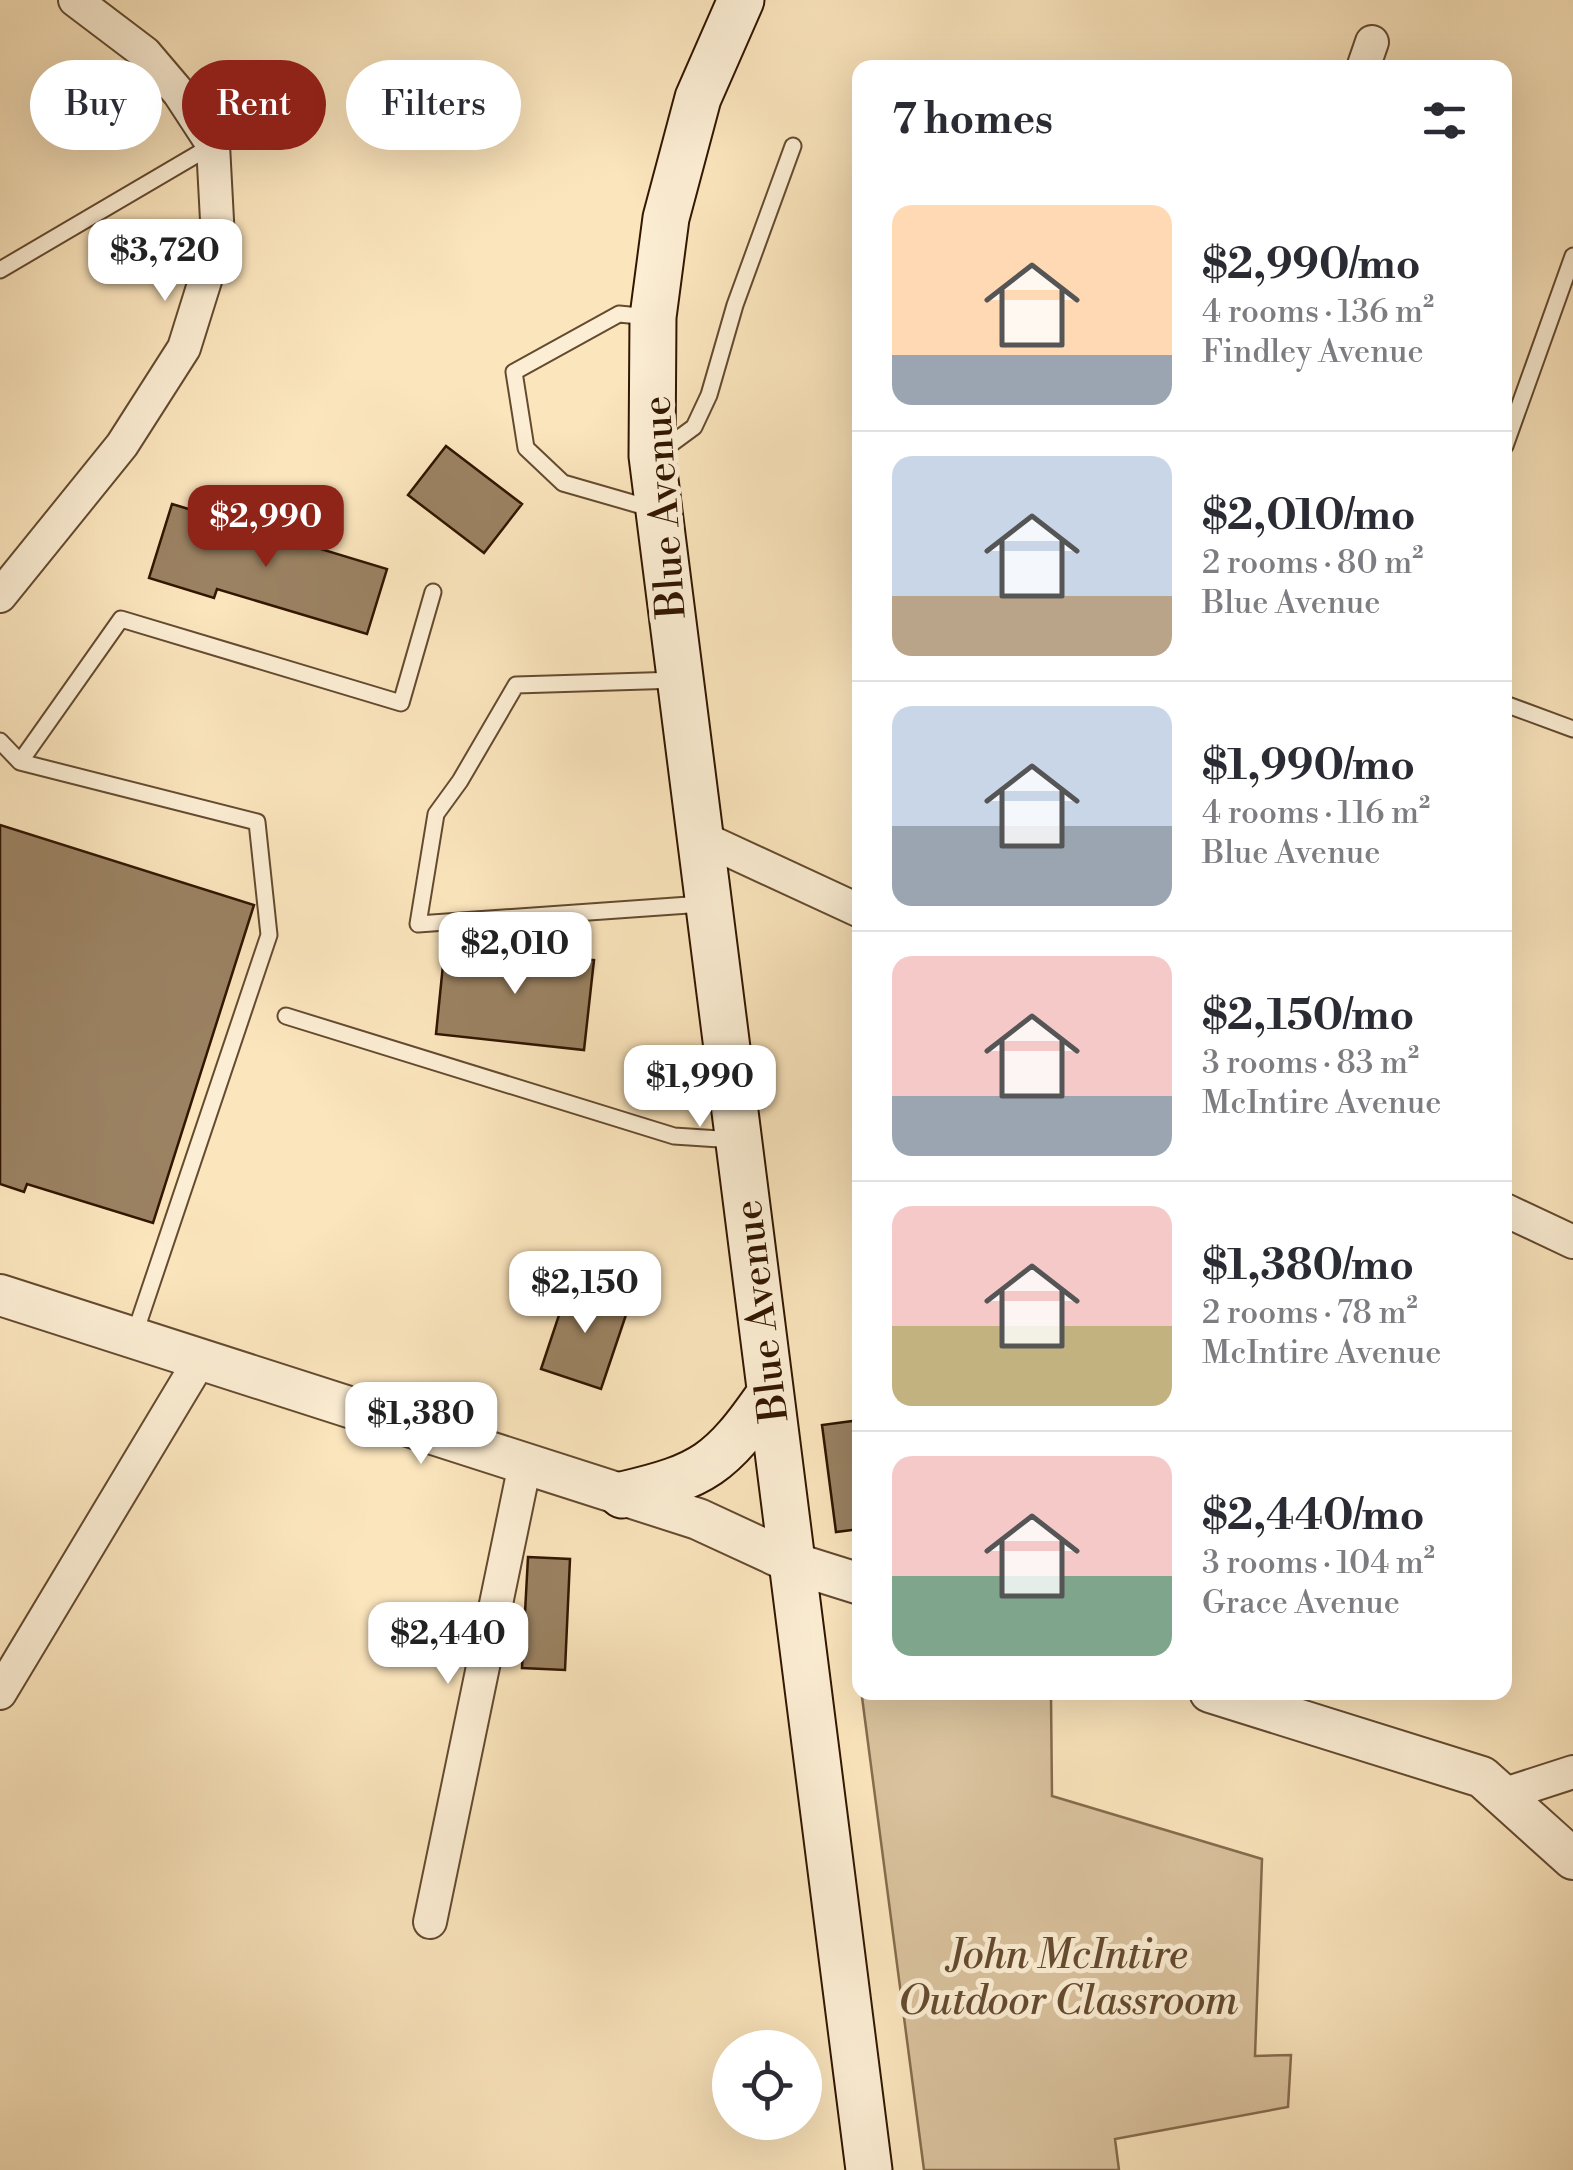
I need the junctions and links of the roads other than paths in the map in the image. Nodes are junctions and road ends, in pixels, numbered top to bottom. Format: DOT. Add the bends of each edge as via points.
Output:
graph roads {
  1 [pos="75,0"];
  2 [pos="741,0"];
  3 [pos="182,98"];
  4 [pos="793,146"];
  5 [pos="203,150"];
  6 [pos="213,150"];
  7 [pos="1573,256"];
  8 [pos="0,270"];
  9 [pos="653,317"];
  10 [pos="1512,426"];
  11 [pos="652,456"];
  12 [pos="657,510"];
  13 [pos="2,589"];
  14 [pos="433,592"];
  15 [pos="678,680"];
  16 [pos="1512,706"];
  17 [pos="1573,728"];
  18 [pos="0,741"];
  19 [pos="20,762"];
  20 [pos="698,836"];
  21 [pos="707,904"];
  22 [pos="852,906"];
  23 [pos="286,1016"];
  24 [pos="739,1140"];
  25 [pos="1512,1213"];
  26 [pos="1573,1242"];
  27 [pos="0,1295"];
  28 [pos="133,1338"];
  29 [pos="200,1360"];
  30 [pos="769,1395"];
  31 [pos="525,1464"];
  32 [pos="622,1494"];
  33 [pos="793,1563"];
  34 [pos="852,1581"];
  35 [pos="0,1692"];
  36 [pos="1236,1700"];
  37 [pos="1573,1772"];
  38 [pos="1502,1795"];
  39 [pos="1573,1859"];
  40 [pos="430,1922"];
  41 [pos="869,2170"];
  1 -- 3 [label="street" via="145,53"];
  2 -- 9 [label="main road, Blue Avenue" via="698,98 666,218"];
  4 -- 11 [label="lane" via="694,427"];
  5 -- 8 [label="lane"];
  6 -- 13 [label="street" via="218,239 184,348 122,445"];
  7 -- 10 [label="lane"];
  9 -- 11 [label="main road, Blue Avenue"];
  9 -- 12 [label="lane" via="618,314 514,372 526,448 563,484"];
  11 -- 12 [label="main road, Blue Avenue"];
  12 -- 15 [label="main road, Blue Avenue"];
  14 -- 19 [label="lane" via="401,703 120,619"];
  15 -- 20 [label="main road, Blue Avenue"];
  15 -- 21 [label="lane" via="516,684 436,814 418,924"];
  16 -- 17 [label="lane"];
  18 -- 19 [label="lane"];
  19 -- 28 [label="lane" via="257,822 269,935"];
  20 -- 21 [label="main road, Blue Avenue"];
  20 -- 22 [label="street"];
  21 -- 24 [label="main road, Blue Avenue"];
  23 -- 24 [label="lane" via="674,1136"];
  24 -- 30 [label="main road, Blue Avenue"];
  25 -- 26 [label="street"];
  27 -- 28 [label="street"];
  28 -- 29 [label="street"];
  29 -- 31 [label="street"];
  29 -- 35 [label="street"];
  30 -- 32 [label="main road" via="728,1451 702,1471"];
  30 -- 33 [label="main road, Blue Avenue"];
  31 -- 32 [label="street"];
  31 -- 40 [label="street"];
  32 -- 33 [label="street"];
  33 -- 34 [label="street"];
  33 -- 41 [label="main road, Blue Avenue"];
  36 -- 38 [label="street" via="1482,1777"];
  37 -- 38 [label="street"];
  38 -- 39 [label="street"];
}
